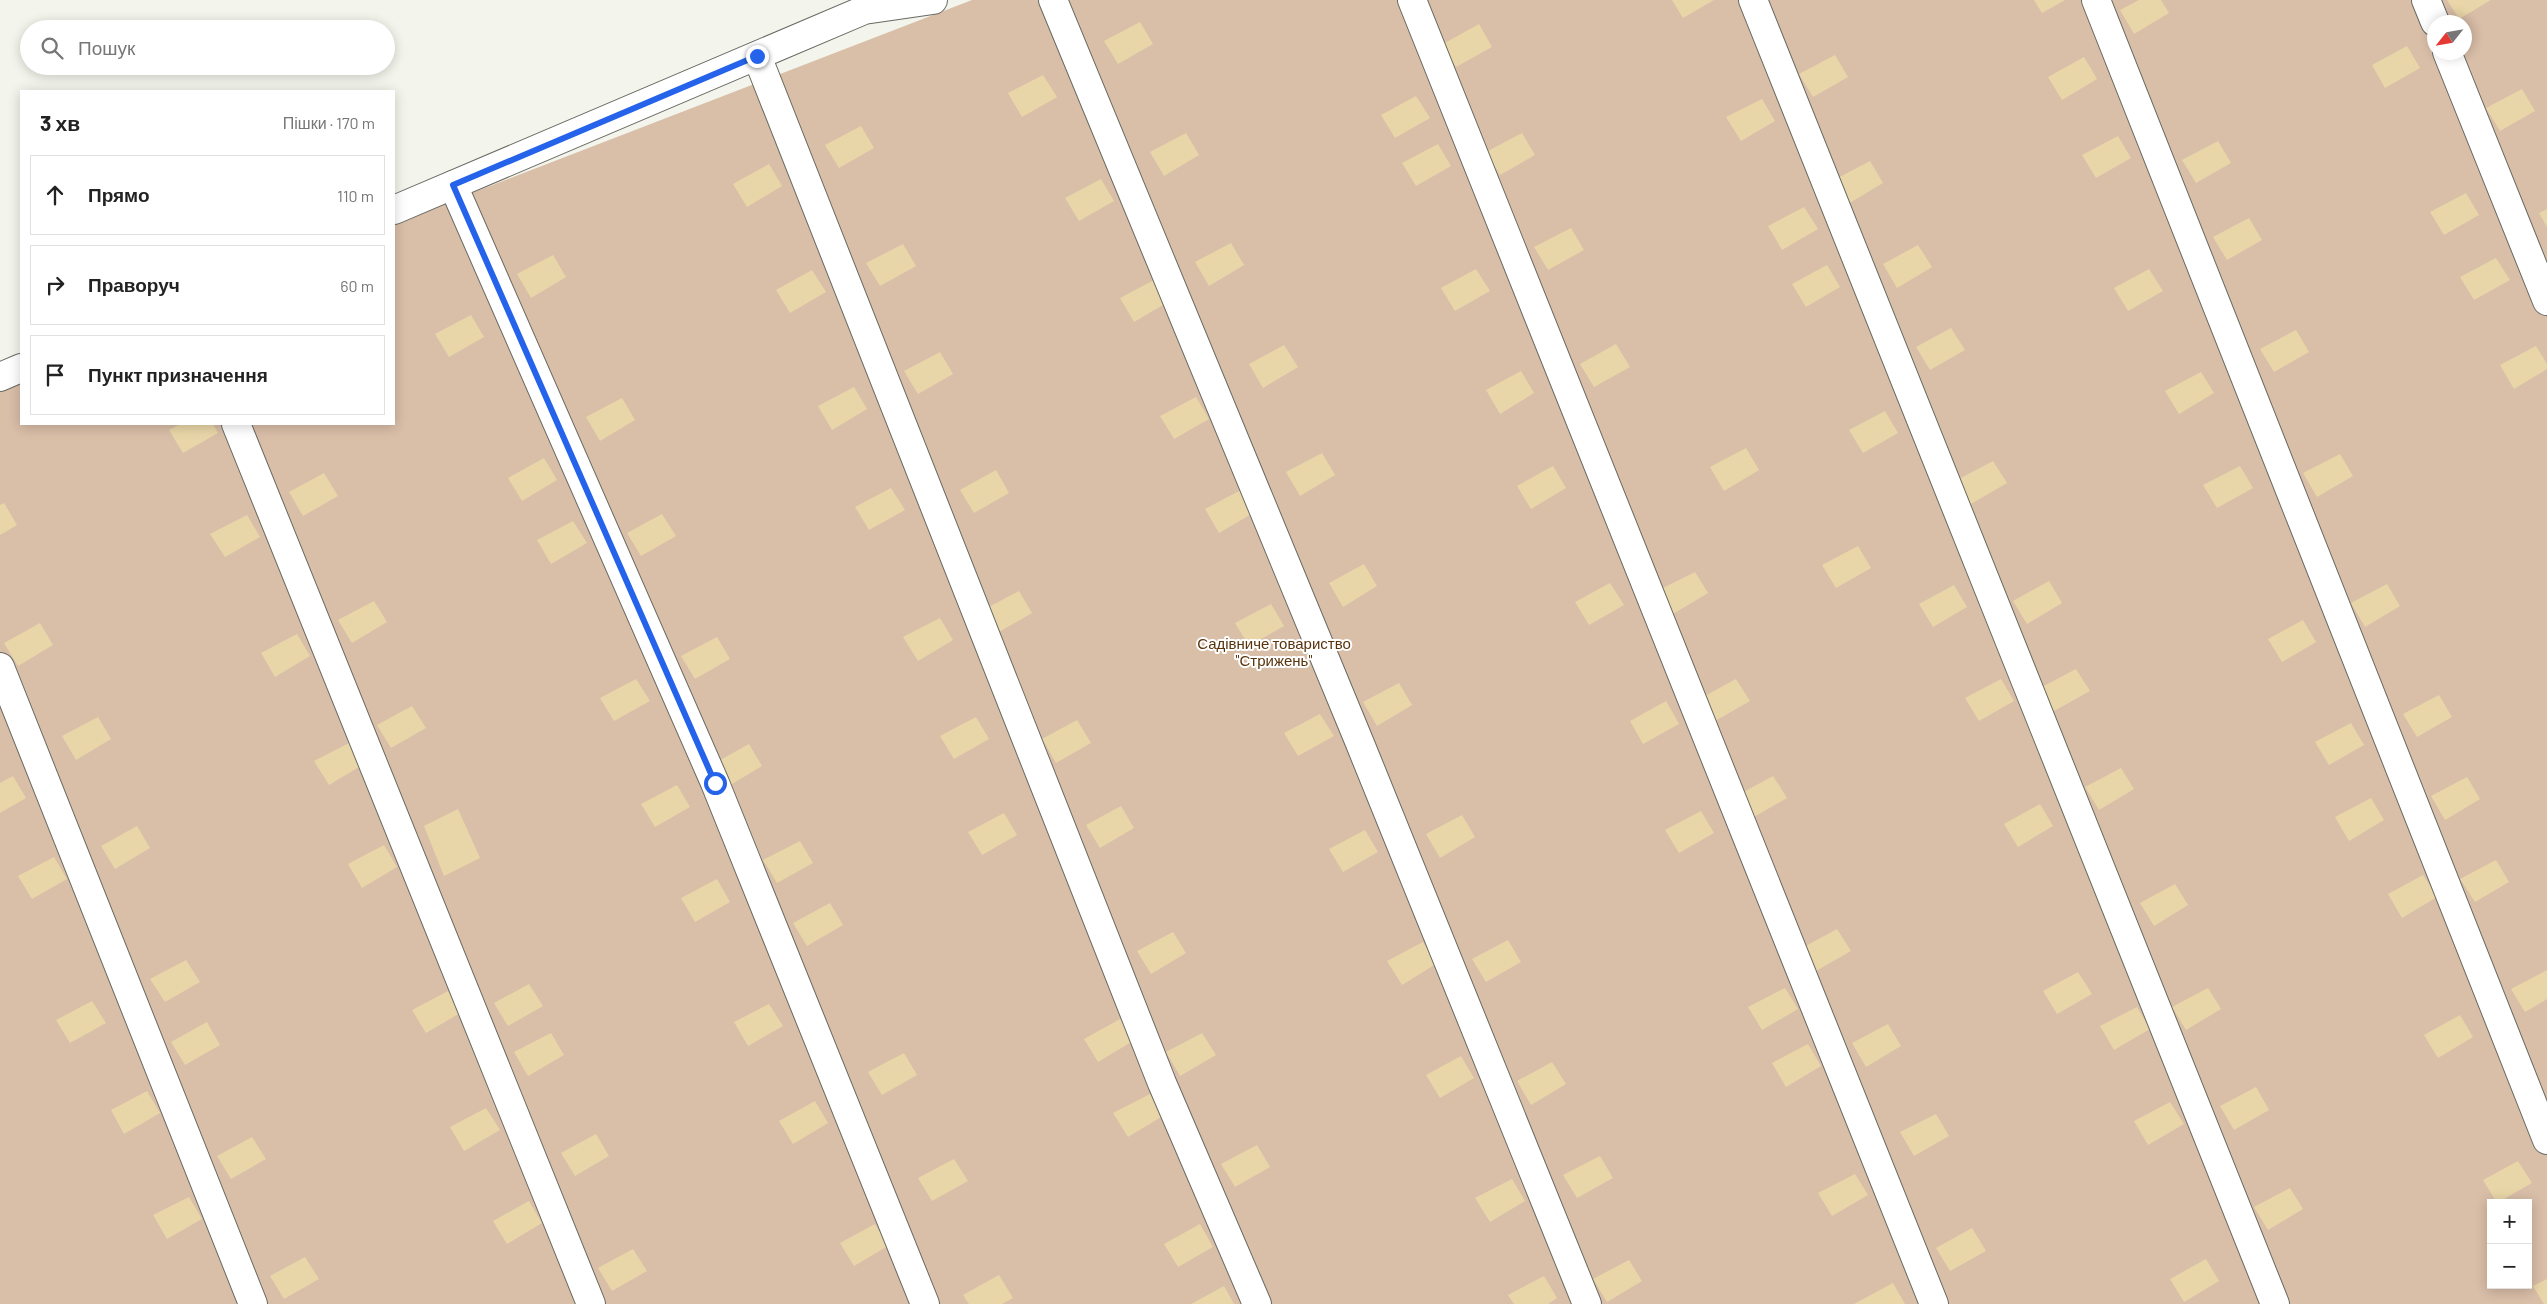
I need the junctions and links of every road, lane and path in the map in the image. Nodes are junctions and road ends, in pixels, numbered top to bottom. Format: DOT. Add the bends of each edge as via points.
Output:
graph roads {
  1 [pos="933,0"];
  2 [pos="1053,0"];
  3 [pos="1412,0"];
  4 [pos="1753,0"];
  5 [pos="2096,0"];
  6 [pos="2426,0"];
  7 [pos="2432,15"];
  8 [pos="757,56"];
  9 [pos="2450,60"];
  10 [pos="453,185"];
  11 [pos="395,210"];
  12 [pos="2547,302"];
  13 [pos="20,368"];
  14 [pos="0,377"];
  15 [pos="236,425"];
  16 [pos="0,667"];
  17 [pos="2547,1140"];
  18 [pos="253,1304"];
  19 [pos="591,1304"];
  20 [pos="925,1304"];
  21 [pos="1257,1304"];
  22 [pos="1587,1304"];
  23 [pos="1934,1304"];
  24 [pos="2276,1304"];
  1 -- 8 [label="street" via="864,10"];
  2 -- 22 [label="street"];
  3 -- 23 [label="street"];
  4 -- 24 [label="street"];
  5 -- 17 [label="street"];
  6 -- 7 [label="street"];
  8 -- 10 [label="street"];
  8 -- 21 [label="street" via="1162,1083"];
  9 -- 12 [label="street"];
  10 -- 11 [label="street"];
  10 -- 20 [label="street" via="715,783"];
  13 -- 14 [label="street"];
  15 -- 19 [label="street"];
  16 -- 18 [label="street"];
}
